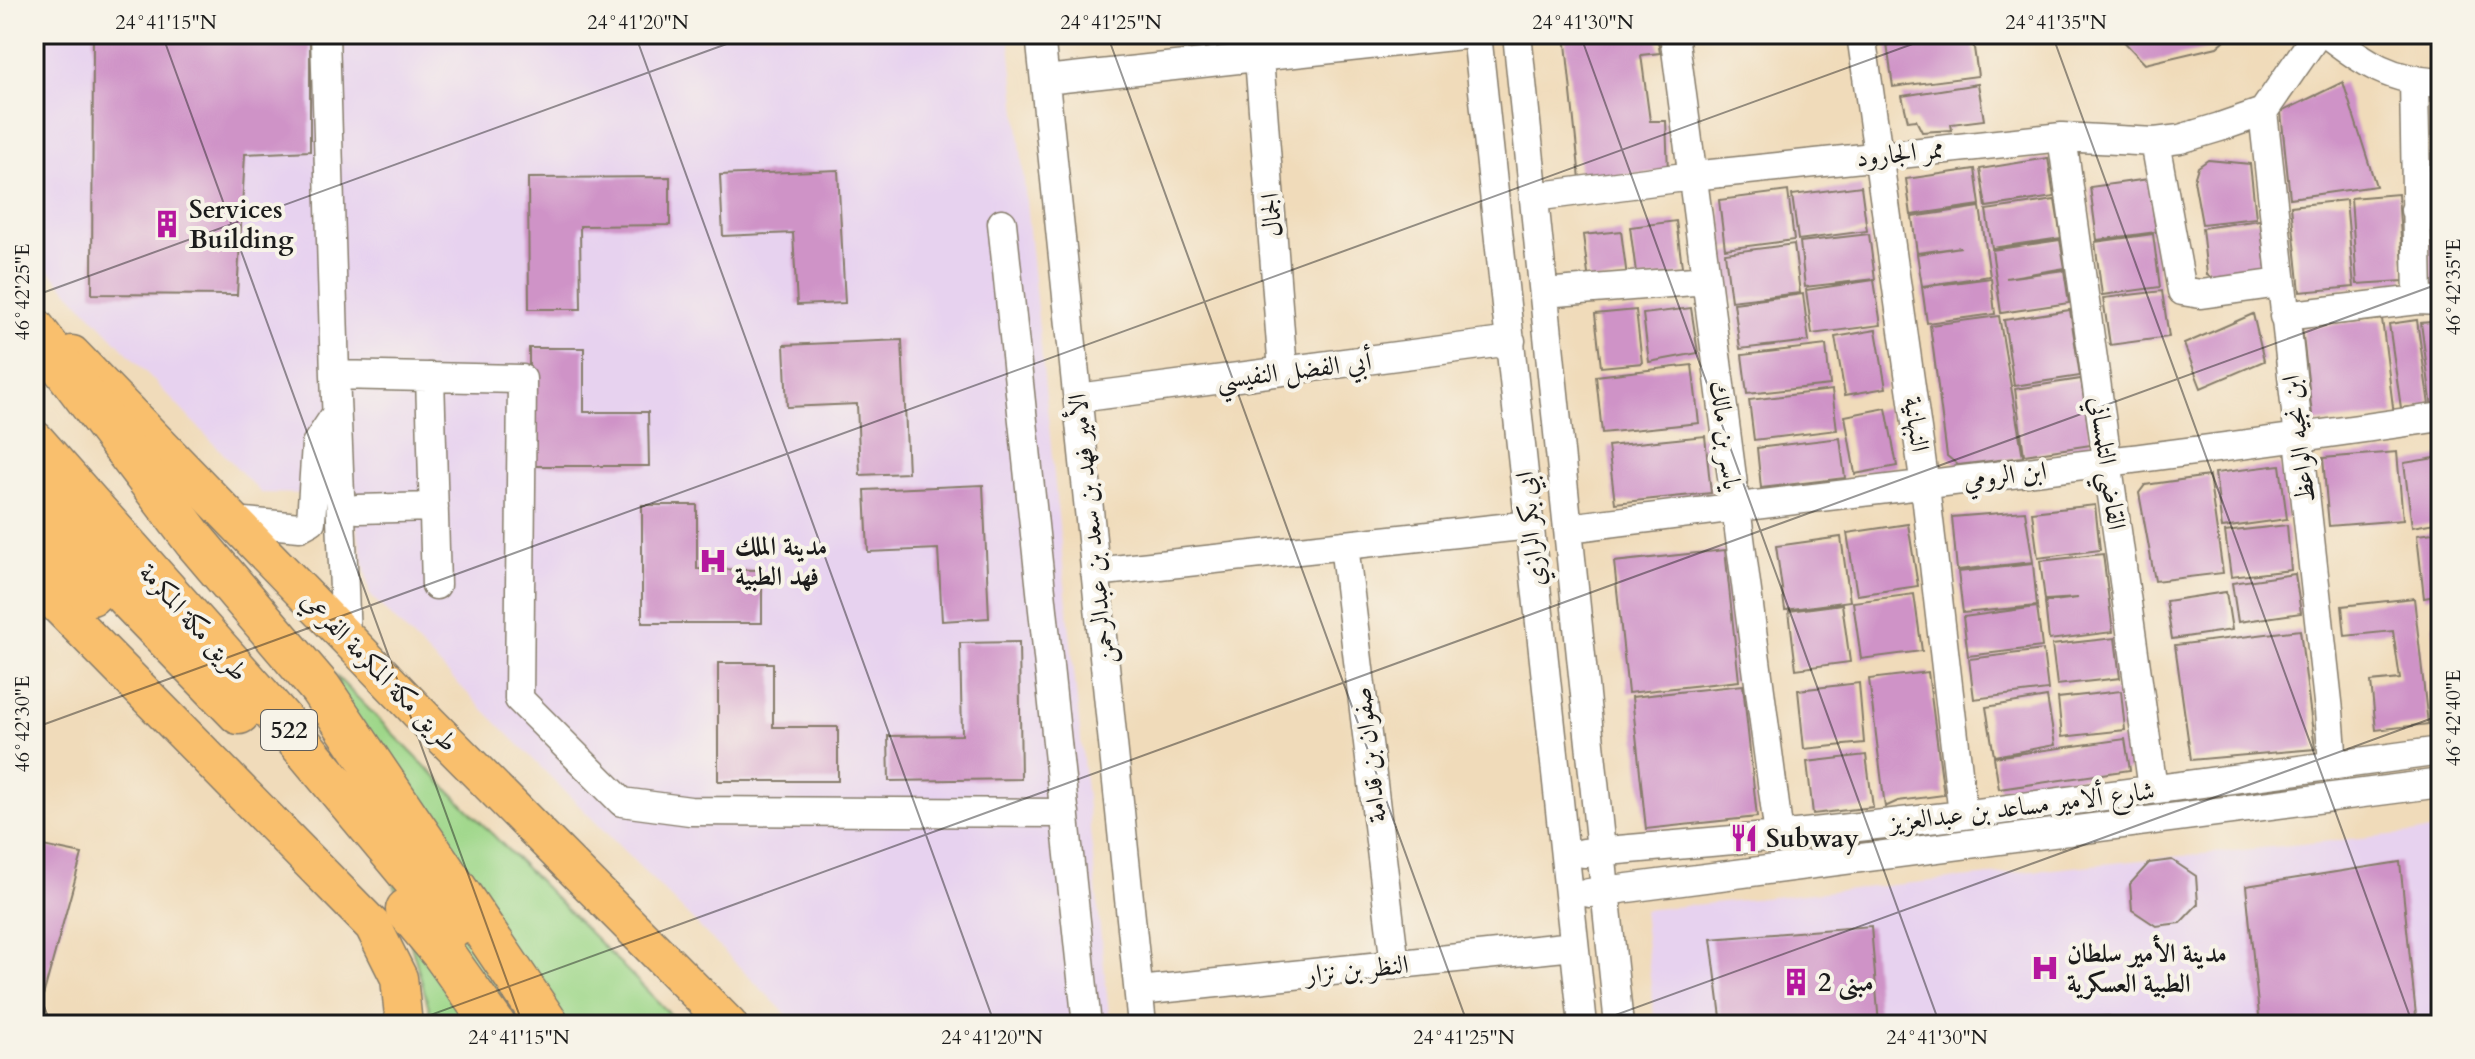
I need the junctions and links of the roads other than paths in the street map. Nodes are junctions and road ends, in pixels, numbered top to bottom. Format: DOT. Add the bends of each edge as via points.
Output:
graph roads {
  1 [pos="325,34"];
  2 [pos="1040,34"];
  3 [pos="1474,34"];
  4 [pos="1517,34"];
  5 [pos="1674,34"];
  6 [pos="1861,34"];
  7 [pos="2317,34"];
  8 [pos="2327,34"];
  9 [pos="1259,58"];
  10 [pos="1045,80"];
  11 [pos="2428,82"];
  12 [pos="2263,112"];
  13 [pos="2062,137"];
  14 [pos="2155,142"];
  15 [pos="1879,155"];
  16 [pos="1692,176"];
  17 [pos="1534,197"];
  18 [pos="2428,210"];
  19 [pos="1002,223"];
  20 [pos="1706,280"];
  21 [pos="2280,283"];
  22 [pos="1544,293"];
  23 [pos="2430,301"];
  24 [pos="34,315"];
  25 [pos="2284,316"];
  26 [pos="34,329"];
  27 [pos="1511,341"];
  28 [pos="1283,371"];
  29 [pos="335,375"];
  30 [pos="430,377"];
  31 [pos="1078,398"];
  32 [pos="336,414"];
  33 [pos="2441,417"];
  34 [pos="2298,438"];
  35 [pos="34,442"];
  36 [pos="2108,462"];
  37 [pos="1925,486"];
  38 [pos="34,501"];
  39 [pos="1735,506"];
  40 [pos="434,507"];
  41 [pos="358,509"];
  42 [pos="234,521"];
  43 [pos="311,521"];
  44 [pos="1530,525"];
  45 [pos="1568,528"];
  46 [pos="1344,545"];
  47 [pos="34,546"];
  48 [pos="342,557"];
  49 [pos="1095,572"];
  50 [pos="34,581"];
  51 [pos="436,585"];
  52 [pos="346,637"];
  53 [pos="273,749"];
  54 [pos="2441,751"];
  55 [pos="2398,757"];
  56 [pos="2333,765"];
  57 [pos="2441,783"];
  58 [pos="2153,789"];
  59 [pos="2404,789"];
  60 [pos="1065,813"];
  61 [pos="1963,815"];
  62 [pos="1779,836"];
  63 [pos="1602,851"];
  64 [pos="1565,855"];
  65 [pos="1606,891"];
  66 [pos="1569,895"];
  67 [pos="1574,946"];
  68 [pos="1395,965"];
  69 [pos="1139,991"];
  70 [pos="404,1025"];
  71 [pos="494,1025"];
  72 [pos="536,1025"];
  73 [pos="548,1025"];
  74 [pos="729,1025"];
  75 [pos="1087,1025"];
  76 [pos="1142,1025"];
  77 [pos="1583,1025"];
  78 [pos="1619,1025"];
  1 -- 29 [label="street"];
  2 -- 10 [label="street, الأمير فهد بن سعد بن عبدالرحمن"];
  3 -- 9 [label="street"];
  3 -- 27 [label="street, ابي بكر الرازي"];
  4 -- 17 [label="street, ابي بكر الرازي"];
  5 -- 16 [label="street, ياسر بن مالك"];
  6 -- 15 [label="street, النبهانية"];
  7 -- 12 [label="street"];
  8 -- 11 [label="street" via="2366,64"];
  9 -- 10 [label="street"];
  9 -- 28 [label="street, الجمال"];
  10 -- 31 [label="street, الأمير فهد بن سعد بن عبدالرحمن"];
  11 -- 18 [label="street"];
  12 -- 14 [label="street, ممر الجارود"];
  12 -- 21 [label="street, ابن نجيه الواعظ"];
  13 -- 14 [label="street, ممر الجارود"];
  13 -- 15 [label="street, ممر الجارود"];
  13 -- 36 [label="street, القاضي التلمساني"];
  14 -- 21 [label="street" via="2182,291 2201,294"];
  15 -- 16 [label="street, ممر الجارود"];
  15 -- 37 [label="street, النبهانية"];
  16 -- 17 [label="street, ممر الجارود"];
  16 -- 20 [label="street, ياسر بن مالك"];
  17 -- 22 [label="street, ابي بكر الرازي"];
  18 -- 23 [label="street"];
  19 -- 60 [label="street"];
  20 -- 22 [label="street"];
  20 -- 39 [label="street, ياسر بن مالك"];
  21 -- 25 [label="street, ابن نجيه الواعظ"];
  22 -- 45 [label="street, ابي بكر الرازي"];
  23 -- 25 [label="street"];
  24 -- 42 [label="main road, طريق مكة المكرمة الفرعي"];
  25 -- 34 [label="street, ابن نجيه الواعظ"];
  26 -- 73 [label="highway" via="195,541 320,688"];
  27 -- 28 [label="street, أبي الفضل النفيسي"];
  27 -- 44 [label="street, ابي بكر الرازي"];
  28 -- 31 [label="street, أبي الفضل النفيسي"];
  29 -- 30 [label="street"];
  29 -- 32 [label="street"];
  30 -- 40 [label="street"];
  30 -- 60 [label="street" via="522,379 519,699 622,802 690,811"];
  31 -- 49 [label="street, الأمير فهد بن سعد بن عبدالرحمن"];
  32 -- 43 [label="street" via="316,444"];
  32 -- 48 [label="street"];
  33 -- 34 [label="street, ابن الرومي"];
  34 -- 36 [label="street, ابن الرومي"];
  34 -- 56 [label="street, ابن نجيه الواعظ"];
  35 -- 72 [label="highway, طريق مكة المكرمة / 522" via="280,719"];
  36 -- 37 [label="street, ابن الرومي"];
  36 -- 58 [label="street, القاضي التلمساني"];
  37 -- 39 [label="street, ابن الرومي"];
  37 -- 61 [label="street, النبهانية"];
  38 -- 53 [label="highway, طريق مكة المكرمة / 522"];
  39 -- 45 [label="street, ابن الرومي"];
  39 -- 62 [label="street, ياسر بن مالك"];
  40 -- 41 [label="street"];
  40 -- 51 [label="street"];
  42 -- 43 [label="street" via="300,527"];
  42 -- 52 [label="main road, طريق مكة المكرمة الفرعي"];
  43 -- 48 [label="street"];
  44 -- 46 [label="street"];
  44 -- 64 [label="street, ابي بكر الرازي"];
  45 -- 63 [label="street, ابي بكر الرازي"];
  46 -- 49 [label="street"];
  46 -- 68 [label="street, صفوان بن قدامة"];
  47 -- 53 [label="highway"];
  48 -- 52 [label="street"];
  49 -- 69 [label="street, الأمير فهد بن سعد بن عبدالرحمن"];
  50 -- 70 [label="main road" via="373,926 399,978"];
  52 -- 74 [label="main road, طريق مكة المكرمة الفرعي"];
  53 -- 71 [label="highway, طريق مكة المكرمة / 522" via="442,952"];
  54 -- 55 [label="street, شارع ألامير مساعد بن عبدالعزيز"];
  55 -- 56 [label="street, شارع ألامير مساعد بن عبدالعزيز"];
  55 -- 59 [label="street" via="2408,772"];
  56 -- 58 [label="street, شارع ألامير مساعد بن عبدالعزيز"];
  57 -- 59 [label="street"];
  58 -- 61 [label="street, شارع ألامير مساعد بن عبدالعزيز"];
  59 -- 65 [label="street"];
  60 -- 75 [label="street"];
  61 -- 62 [label="street, شارع ألامير مساعد بن عبدالعزيز"];
  62 -- 63 [label="street, شارع ألامير مساعد بن عبدالعزيز"];
  63 -- 64 [label="street, شارع ألامير مساعد بن عبدالعزيز"];
  63 -- 65 [label="street, ابي بكر الرازي"];
  64 -- 66 [label="street, ابي بكر الرازي"];
  65 -- 66 [label="street"];
  65 -- 78 [label="street, ابي بكر الرازي"];
  66 -- 67 [label="street, ابي بكر الرازي"];
  67 -- 68 [label="street, النظر بن نزار"];
  67 -- 77 [label="street, ابي بكر الرازي"];
  68 -- 69 [label="street, النظر بن نزار"];
  69 -- 76 [label="street, الأمير فهد بن سعد بن عبدالرحمن"];
}
